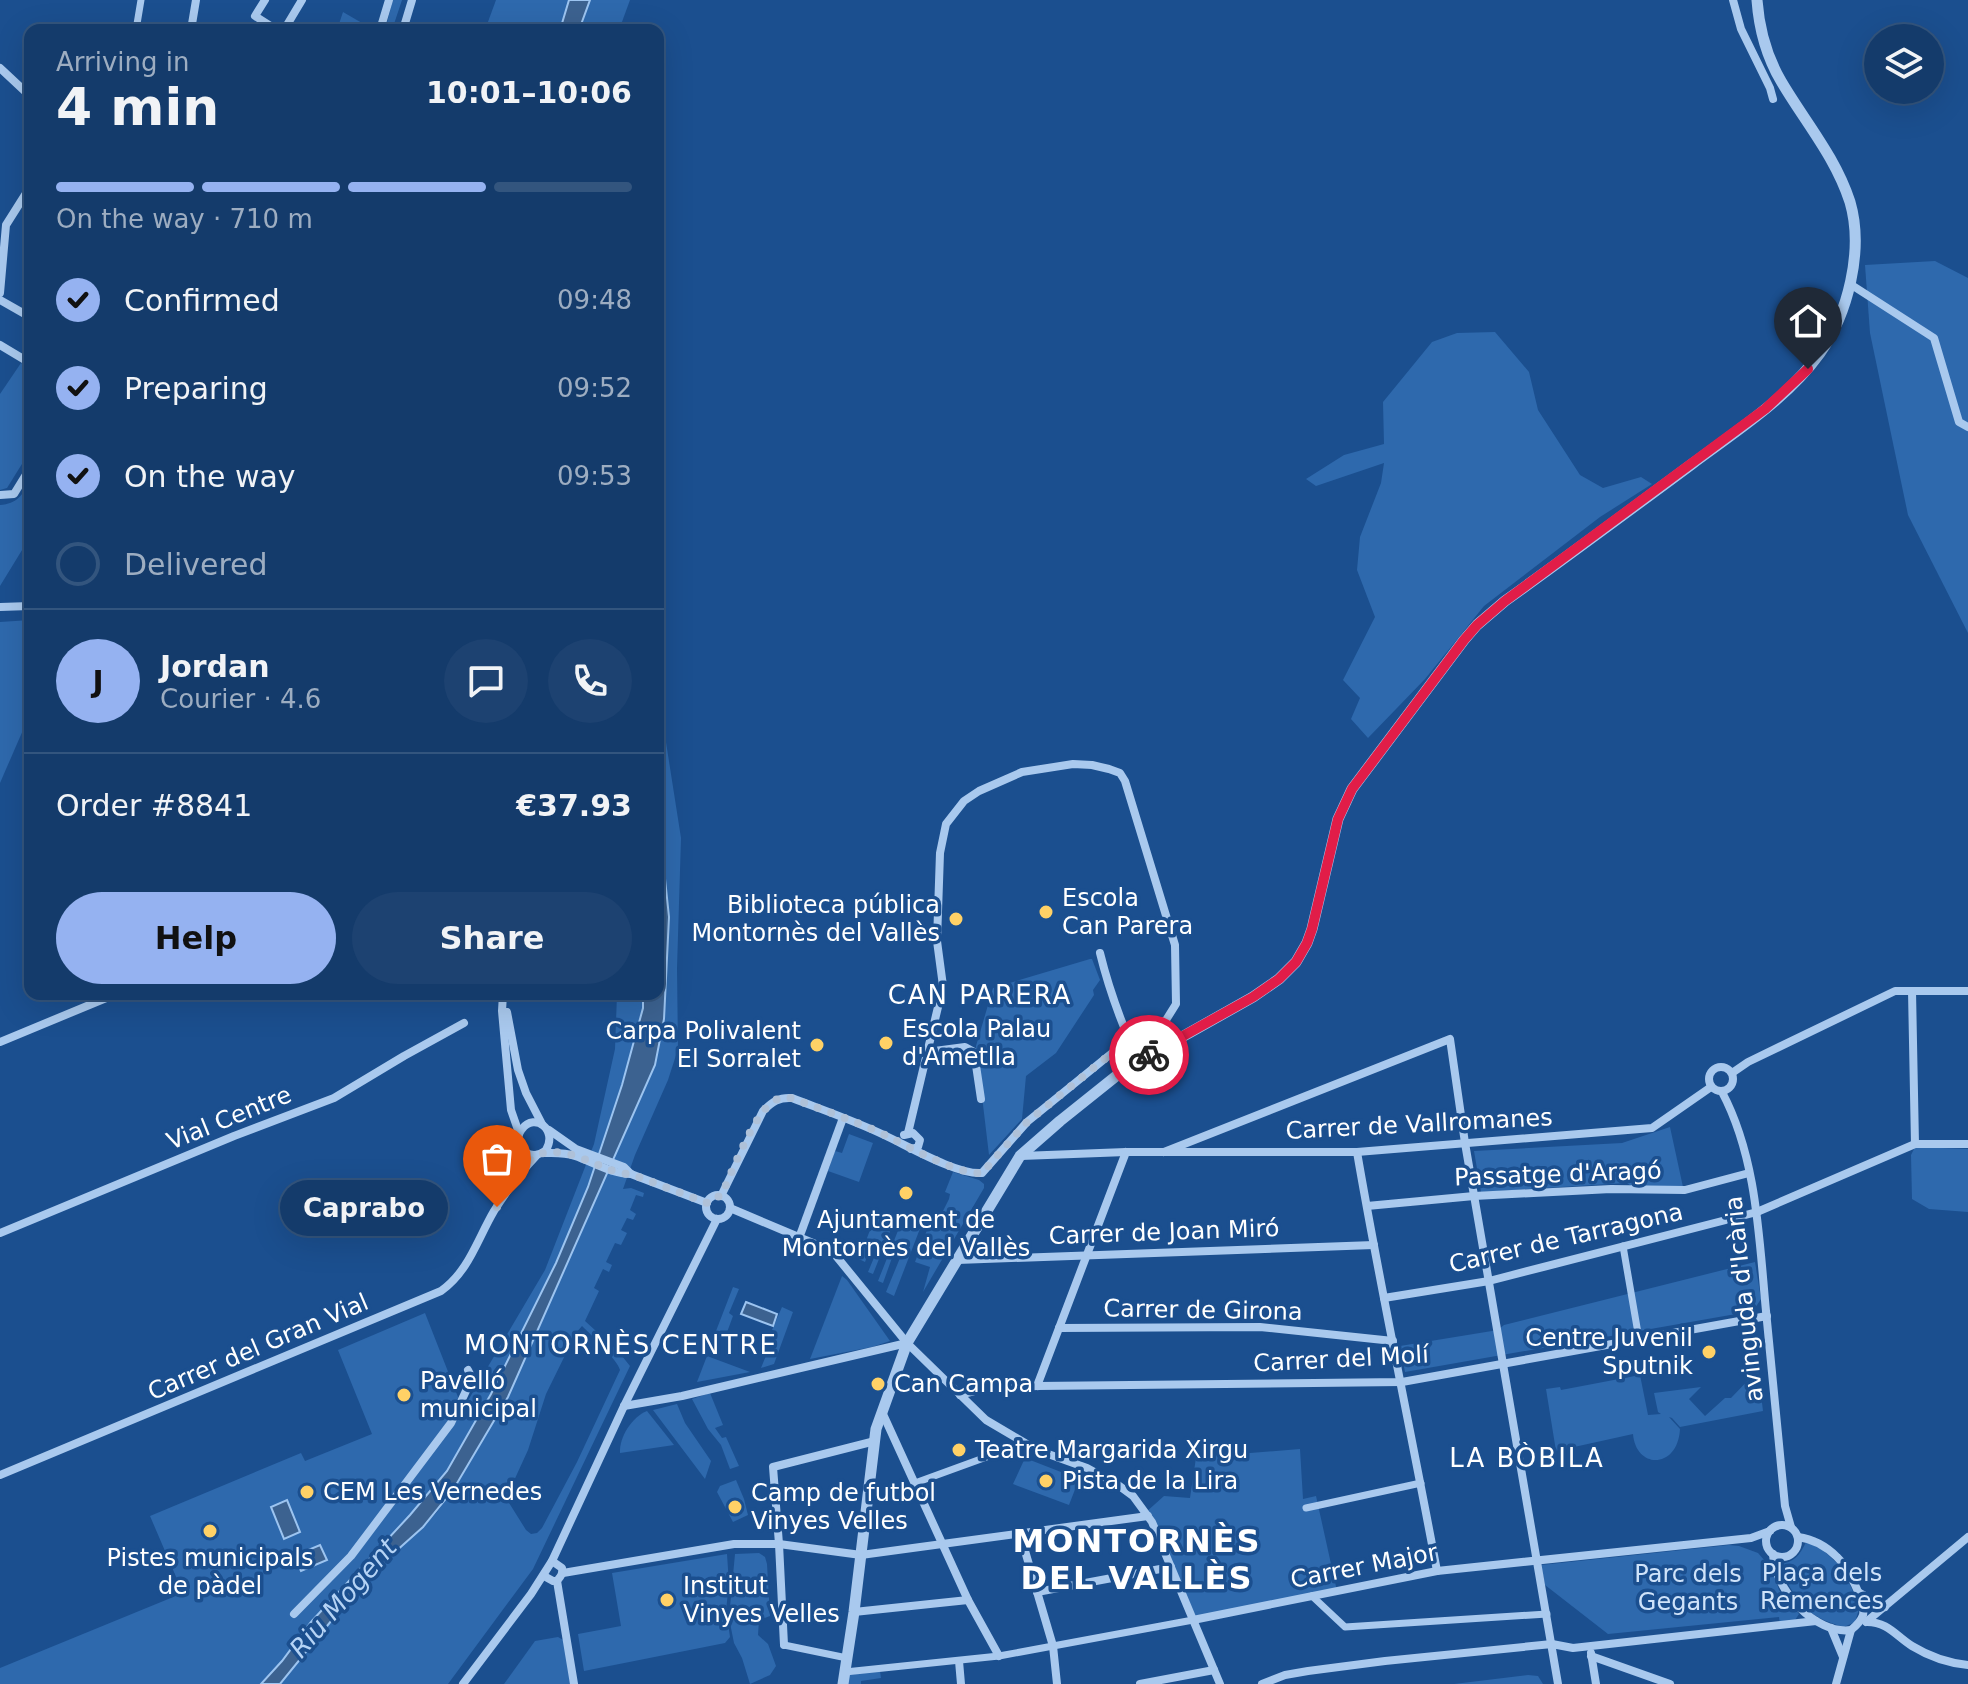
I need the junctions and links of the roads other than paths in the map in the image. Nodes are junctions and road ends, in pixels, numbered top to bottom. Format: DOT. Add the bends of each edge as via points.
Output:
graph roads {
  1 [pos="141,0"];
  2 [pos="196,0"];
  3 [pos="265,0"];
  4 [pos="302,0"];
  5 [pos="389,0"];
  6 [pos="412,0"];
  7 [pos="1733,0"];
  8 [pos="1757,0"];
  9 [pos="137,24"];
  10 [pos="192,24"];
  11 [pos="268,24"];
  12 [pos="288,24"];
  13 [pos="382,24"];
  14 [pos="405,24"];
  15 [pos="0,68"];
  16 [pos="24,90"];
  17 [pos="1773,99"];
  18 [pos="24,196"];
  19 [pos="1850,284"];
  20 [pos="0,293"];
  21 [pos="0,300"];
  22 [pos="24,314"];
  23 [pos="0,345"];
  24 [pos="24,359"];
  25 [pos="1968,427"];
  26 [pos="24,478"];
  27 [pos="0,495"];
  28 [pos="24,606"];
  29 [pos="0,607"];
  30 [pos="1100,953"];
  31 [pos="1912,991"];
  32 [pos="1968,991"];
  33 [pos="102,1000"];
  34 [pos="503,1000"];
  35 [pos="504,1000"];
  36 [pos="464,1023"];
  37 [pos="0,1042"];
  38 [pos="1130,1043"];
  39 [pos="927,1052"];
  40 [pos="1138,1061"];
  41 [pos="1732,1073"];
  42 [pos="1711,1087"];
  43 [pos="1722,1092"];
  44 [pos="530,1099"];
  45 [pos="981,1099"];
  46 [pos="511,1105"];
  47 [pos="843,1118"];
  48 [pos="545,1127"];
  49 [pos="906,1134"];
  50 [pos="884,1135"];
  51 [pos="519,1137"];
  52 [pos="1465,1143"];
  53 [pos="1915,1144"];
  54 [pos="1968,1144"];
  55 [pos="907,1148"];
  56 [pos="574,1152"];
  57 [pos="1126,1152"];
  58 [pos="1164,1152"];
  59 [pos="1357,1152"];
  60 [pos="540,1154"];
  61 [pos="1020,1156"];
  62 [pos="1749,1173"];
  63 [pos="721,1196"];
  64 [pos="1474,1196"];
  65 [pos="707,1203"];
  66 [pos="1367,1206"];
  67 [pos="730,1208"];
  68 [pos="494,1211"];
  69 [pos="1757,1212"];
  70 [pos="717,1219"];
  71 [pos="0,1233"];
  72 [pos="799,1238"];
  73 [pos="1374,1245"];
  74 [pos="1623,1246"];
  75 [pos="1086,1255"];
  76 [pos="957,1260"];
  77 [pos="1489,1281"];
  78 [pos="1384,1298"];
  79 [pos="1767,1316"];
  80 [pos="1059,1328"];
  81 [pos="1639,1339"];
  82 [pos="1393,1341"];
  83 [pos="907,1343"];
  84 [pos="1504,1363"];
  85 [pos="468,1370"];
  86 [pos="1402,1382"];
  87 [pos="1037,1386"];
  88 [pos="960,1395"];
  89 [pos="624,1406"];
  90 [pos="882,1412"];
  91 [pos="875,1441"];
  92 [pos="1025,1443"];
  93 [pos="0,1475"];
  94 [pos="915,1483"];
  95 [pos="1421,1483"];
  96 [pos="1785,1506"];
  97 [pos="1306,1508"];
  98 [pos="1148,1516"];
  99 [pos="1791,1527"];
  100 [pos="1772,1529"];
  101 [pos="1020,1534"];
  102 [pos="1798,1537"];
  103 [pos="1968,1537"];
  104 [pos="1751,1538"];
  105 [pos="779,1544"];
  106 [pos="943,1545"];
  107 [pos="1770,1550"];
  108 [pos="861,1555"];
  109 [pos="1538,1560"];
  110 [pos="552,1561"];
  111 [pos="1171,1567"];
  112 [pos="1437,1571"];
  113 [pos="544,1576"];
  114 [pos="560,1577"];
  115 [pos="1857,1591"];
  116 [pos="1037,1592"];
  117 [pos="1312,1596"];
  118 [pos="968,1600"];
  119 [pos="1885,1607"];
  120 [pos="854,1612"];
  121 [pos="294,1614"];
  122 [pos="1547,1614"];
  123 [pos="1193,1620"];
  124 [pos="1816,1621"];
  125 [pos="1859,1625"];
  126 [pos="1886,1625"];
  127 [pos="1831,1628"];
  128 [pos="1552,1644"];
  129 [pos="784,1645"];
  130 [pos="1590,1645"];
  131 [pos="1053,1646"];
  132 [pos="999,1656"];
  133 [pos="1591,1656"];
  134 [pos="1843,1657"];
  135 [pos="847,1658"];
  136 [pos="959,1661"];
  137 [pos="1966,1663"];
  138 [pos="1214,1670"];
  139 [pos="844,1678"];
  140 [pos="463,1684"];
  141 [pos="574,1684"];
  142 [pos="961,1684"];
  143 [pos="1057,1684"];
  144 [pos="1140,1684"];
  145 [pos="1220,1684"];
  146 [pos="1262,1684"];
  147 [pos="1558,1684"];
  148 [pos="1596,1684"];
  149 [pos="1670,1684"];
  150 [pos="1836,1684"];
  1 -- 9 [label="street"];
  2 -- 10 [label="street"];
  3 -- 11 [label="street" via="255,16"];
  4 -- 12 [label="street"];
  5 -- 13 [label="street"];
  6 -- 14 [label="street"];
  7 -- 17 [label="street"];
  8 -- 19 [label="street" via="1772,63 1828,152 1851,207"];
  15 -- 16 [label="street"];
  18 -- 20 [label="street" via="6,225"];
  19 -- 25 [label="street" via="1934,338 1959,422"];
  19 -- 40 [label="street" via="1822,350 1790,387 1505,601 1464,640 1352,789 1338,819 1312,929 1288,971 1253,997"];
  21 -- 22 [label="street"];
  23 -- 24 [label="street"];
  26 -- 27 [label="street" via="14,494"];
  28 -- 29 [label="street"];
  30 -- 38 [label="street"];
  31 -- 32 [label="street"];
  31 -- 41 [label="street" via="1895,991"];
  31 -- 53 [label="street"];
  33 -- 37 [label="street"];
  34 -- 46 [label="street"];
  35 -- 44 [label="street" via="518,1070"];
  36 -- 71 [label="street, Vial Centre" via="334,1098"];
  38 -- 39 [label="street" via="1166,1020 1176,1004 1175,945 1125,781 1109,769 1073,764 1022,772 979,791 946,824 937,941 943,986"];
  38 -- 40 [label="street"];
  38 -- 55 [label="street" via="1027,1122 982,1173 972,1174"];
  39 -- 45 [label="street" via="965,1047 974,1052"];
  39 -- 49 [label="street"];
  40 -- 61 [label="street"];
  41 -- 42 [label="street" via="1714,1069"];
  41 -- 43 [label="street" via="1730,1089"];
  42 -- 43 [label="street"];
  42 -- 52 [label="street, Carrer de Vallromanes" via="1652,1128"];
  43 -- 62 [label="street, avinguda d'Icària"];
  44 -- 46 [label="street" via="521,1094"];
  44 -- 48 [label="street"];
  46 -- 51 [label="street"];
  47 -- 50 [label="street"];
  47 -- 63 [label="street" via="792,1098 772,1102 754,1126"];
  47 -- 72 [label="street"];
  48 -- 51 [label="street" via="527,1124"];
  48 -- 56 [label="street"];
  48 -- 60 [label="street" via="551,1142"];
  49 -- 50 [label="street"];
  49 -- 55 [label="street" via="902,1140"];
  49 -- 55 [label="street" via="920,1140 918,1147"];
  50 -- 55 [label="street"];
  51 -- 60 [label="street" via="523,1151"];
  51 -- 68 [label="street, Carrer del Gran Vial"];
  52 -- 58 [label="street" via="1450,1039"];
  52 -- 59 [label="street, Carrer de Vallromanes"];
  52 -- 64 [label="street"];
  53 -- 54 [label="street"];
  53 -- 69 [label="street, Carrer de Tarragona"];
  56 -- 60 [label="street"];
  56 -- 65 [label="street"];
  57 -- 58 [label="street, Carrer de Vallromanes"];
  57 -- 61 [label="street, Carrer de Vallromanes"];
  57 -- 75 [label="street"];
  58 -- 59 [label="street, Carrer de Vallromanes"];
  59 -- 66 [label="street"];
  60 -- 68 [label="street, Carrer del Gran Vial" via="512,1181"];
  61 -- 76 [label="street"];
  62 -- 64 [label="street, Passatge d'Aragó" via="1685,1190"];
  62 -- 69 [label="street, avinguda d'Icària"];
  63 -- 65 [label="street"];
  63 -- 67 [label="street"];
  64 -- 66 [label="street, Passatge d'Aragó"];
  64 -- 77 [label="street"];
  65 -- 70 [label="street" via="708,1214"];
  66 -- 73 [label="street"];
  67 -- 70 [label="street"];
  67 -- 72 [label="street"];
  68 -- 93 [label="street, Carrer del Gran Vial" via="464,1270 441,1291"];
  69 -- 74 [label="street, Carrer de Tarragona"];
  69 -- 79 [label="street, avinguda d'Icària"];
  70 -- 89 [label="street"];
  72 -- 83 [label="street" via="832,1251"];
  73 -- 75 [label="street, Carrer de Joan Miró"];
  73 -- 78 [label="street"];
  74 -- 77 [label="street, Carrer de Tarragona"];
  74 -- 81 [label="street"];
  75 -- 76 [label="street, Carrer de Joan Miró"];
  75 -- 80 [label="street"];
  76 -- 83 [label="street"];
  77 -- 78 [label="street, Carrer de Tarragona"];
  77 -- 84 [label="street"];
  78 -- 82 [label="street"];
  79 -- 81 [label="street, Carrer del Molí"];
  79 -- 96 [label="street, avinguda d'Icària"];
  80 -- 82 [label="street, Carrer de Girona" via="1260,1327"];
  80 -- 87 [label="street"];
  81 -- 84 [label="street, Carrer del Molí"];
  82 -- 86 [label="street"];
  83 -- 88 [label="street"];
  83 -- 89 [label="street"];
  83 -- 90 [label="street"];
  84 -- 86 [label="street, Carrer del Molí"];
  84 -- 109 [label="street"];
  85 -- 121 [label="street" via="472,1378 451,1423 351,1556"];
  86 -- 87 [label="street, Carrer del Molí"];
  86 -- 95 [label="street"];
  87 -- 88 [label="street, Carrer del Molí"];
  88 -- 92 [label="street" via="986,1420"];
  89 -- 110 [label="street"];
  90 -- 91 [label="street"];
  90 -- 94 [label="street"];
  91 -- 105 [label="street" via="773,1467"];
  91 -- 108 [label="street"];
  92 -- 94 [label="street"];
  92 -- 98 [label="street" via="1116,1484"];
  94 -- 106 [label="street"];
  95 -- 97 [label="street"];
  95 -- 112 [label="street"];
  96 -- 99 [label="street, avinguda d'Icària"];
  96 -- 100 [label="street"];
  98 -- 101 [label="street"];
  98 -- 111 [label="street"];
  99 -- 100 [label="street"];
  99 -- 102 [label="street"];
  100 -- 104 [label="street, Carrer Major"];
  100 -- 107 [label="street" via="1766,1541"];
  101 -- 106 [label="street"];
  101 -- 116 [label="street"];
  102 -- 107 [label="street" via="1788,1556"];
  102 -- 115 [label="street" via="1816,1541 1840,1559"];
  103 -- 119 [label="street"];
  104 -- 107 [label="street"];
  104 -- 109 [label="street, Carrer Major"];
  105 -- 108 [label="street"];
  105 -- 114 [label="street" via="729,1544"];
  105 -- 129 [label="street"];
  106 -- 108 [label="street"];
  106 -- 118 [label="street"];
  107 -- 124 [label="street" via="1788,1593"];
  108 -- 120 [label="street"];
  109 -- 112 [label="street, Carrer Major"];
  109 -- 122 [label="street"];
  110 -- 113 [label="street"];
  110 -- 114 [label="street" via="562,1568"];
  111 -- 116 [label="street"];
  111 -- 123 [label="street"];
  112 -- 117 [label="street, Carrer Major"];
  113 -- 114 [label="street" via="553,1581"];
  113 -- 140 [label="street"];
  114 -- 141 [label="street"];
  115 -- 119 [label="street"];
  115 -- 125 [label="street" via="1863,1612"];
  116 -- 131 [label="street"];
  117 -- 122 [label="street" via="1345,1627"];
  117 -- 123 [label="street, Carrer Major"];
  118 -- 120 [label="street"];
  118 -- 132 [label="street"];
  119 -- 125 [label="street"];
  119 -- 126 [label="street"];
  120 -- 135 [label="street"];
  122 -- 128 [label="street"];
  123 -- 131 [label="street, Carrer Major"];
  123 -- 138 [label="street"];
  124 -- 127 [label="street"];
  124 -- 130 [label="street"];
  125 -- 126 [label="street"];
  125 -- 127 [label="street" via="1843,1631"];
  125 -- 134 [label="street"];
  126 -- 137 [label="street" via="1933,1658"];
  127 -- 134 [label="street"];
  128 -- 130 [label="street"];
  128 -- 146 [label="street" via="1308,1671"];
  128 -- 147 [label="street"];
  129 -- 135 [label="street"];
  130 -- 133 [label="street"];
  131 -- 132 [label="street, Carrer Major"];
  131 -- 143 [label="street"];
  132 -- 136 [label="street, Carrer Major"];
  133 -- 148 [label="street"];
  133 -- 149 [label="street"];
  134 -- 150 [label="street"];
  135 -- 139 [label="street"];
  136 -- 139 [label="street, Carrer Major"];
  136 -- 142 [label="street"];
  138 -- 144 [label="street"];
  138 -- 145 [label="street"];
}
